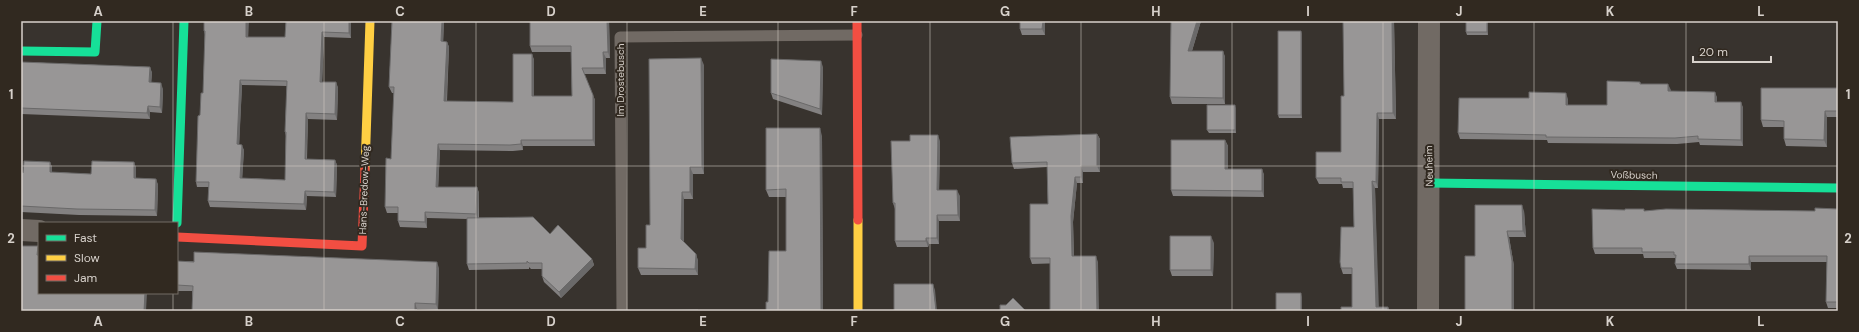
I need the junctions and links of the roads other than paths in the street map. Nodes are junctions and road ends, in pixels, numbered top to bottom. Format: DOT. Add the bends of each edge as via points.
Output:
graph roads {
  1 [pos="97,21"];
  2 [pos="184,21"];
  3 [pos="370,21"];
  4 [pos="857,21"];
  5 [pos="1429,21"];
  6 [pos="857,35"];
  7 [pos="21,51"];
  8 [pos="1430,183"];
  9 [pos="1838,188"];
  10 [pos="177,222"];
  11 [pos="21,230"];
  12 [pos="38,231"];
  13 [pos="178,237"];
  14 [pos="622,311"];
  15 [pos="858,311"];
  16 [pos="1428,311"];
  1 -- 7 [label="street" via="95,52"];
  2 -- 10 [label="street"];
  3 -- 13 [label="street, Hans-Bredow-Weg" via="362,246"];
  4 -- 6 [label="street"];
  5 -- 8 [label="street, Neuheim"];
  6 -- 14 [label="lane, Im Drostebusch" via="620,37"];
  6 -- 15 [label="street"];
  8 -- 9 [label="street, Voßbusch"];
  8 -- 16 [label="street, Neuheim"];
  11 -- 12 [label="street"];
}
